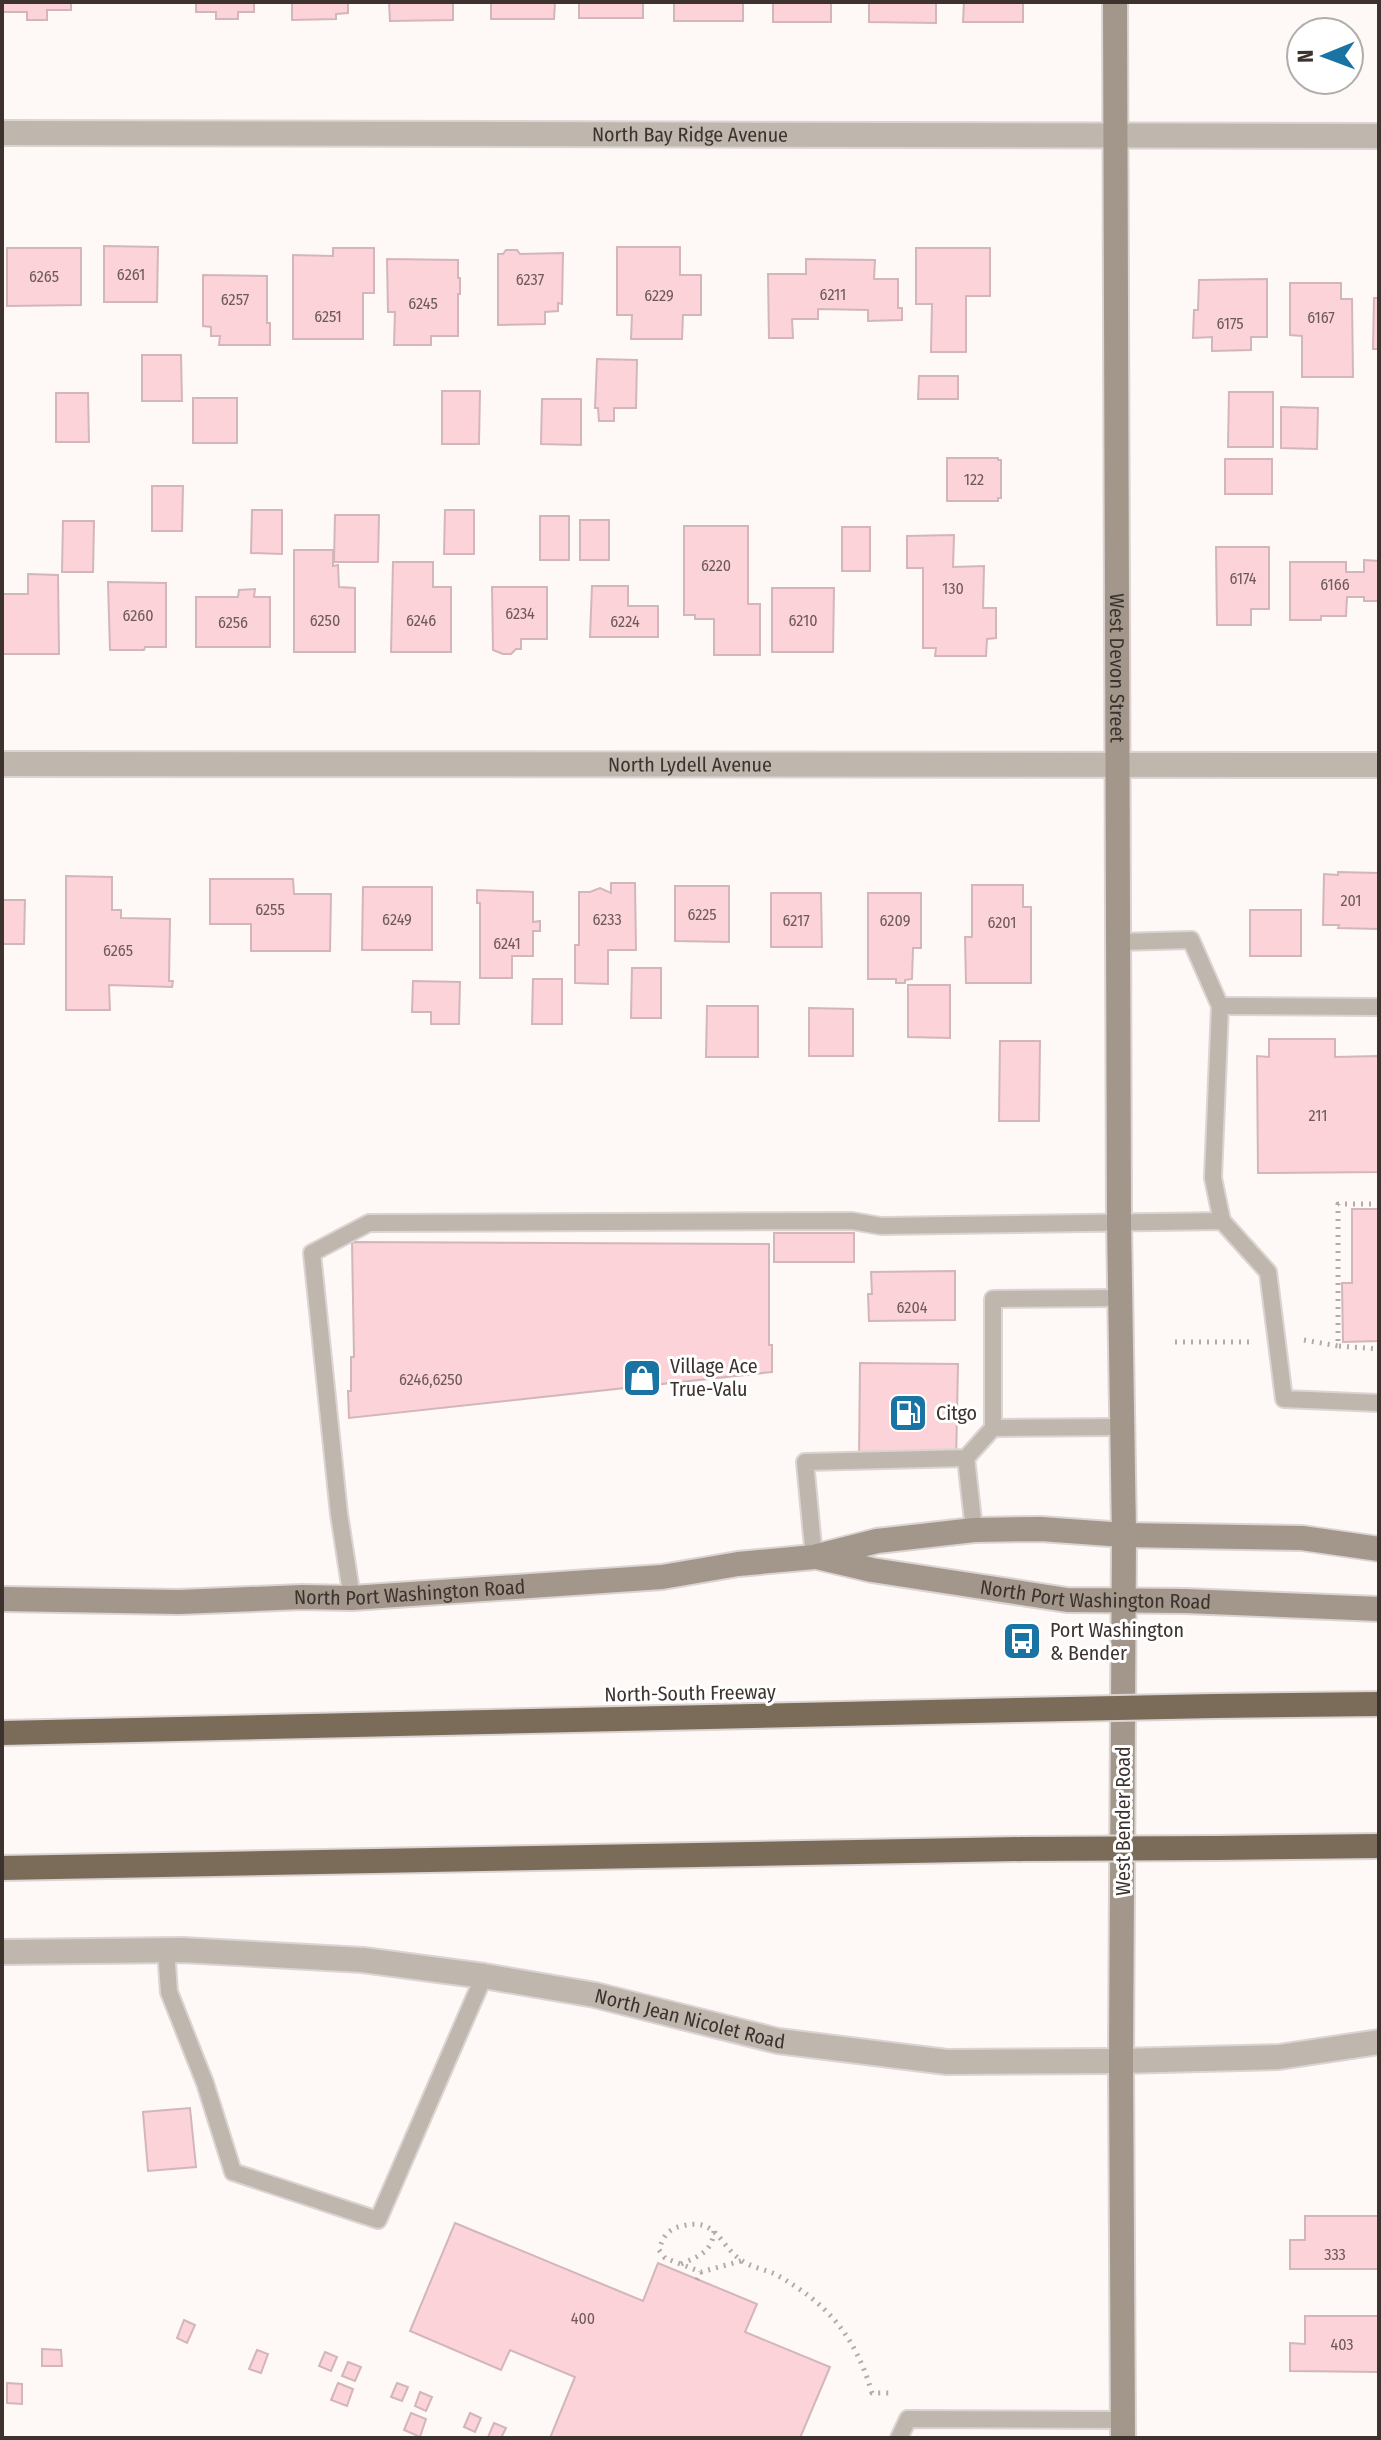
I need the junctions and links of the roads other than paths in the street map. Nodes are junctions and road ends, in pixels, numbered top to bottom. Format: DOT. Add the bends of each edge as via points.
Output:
graph roads {
  1 [pos="1115,2"];
  2 [pos="2,133"];
  3 [pos="1115,134"];
  4 [pos="1379,136"];
  5 [pos="2,764"];
  6 [pos="1118,764"];
  7 [pos="1379,765"];
  8 [pos="1118,942"];
  9 [pos="1220,1006"];
  10 [pos="1379,1007"];
  11 [pos="1120,1213"];
  12 [pos="1222,1221"];
  13 [pos="1121,1298"];
  14 [pos="1379,1403"];
  15 [pos="1122,1427"];
  16 [pos="993,1428"];
  17 [pos="966,1458"];
  18 [pos="974,1530"];
  19 [pos="1124,1535"];
  20 [pos="1379,1549"];
  21 [pos="814,1557"];
  22 [pos="352,1598"];
  23 [pos="2,1599"];
  24 [pos="1124,1600"];
  25 [pos="1379,1609"];
  26 [pos="1379,1704"];
  27 [pos="2,1733"];
  28 [pos="1379,1846"];
  29 [pos="2,1868"];
  30 [pos="166,1950"];
  31 [pos="2,1952"];
  32 [pos="484,1976"];
  33 [pos="1379,2042"];
  34 [pos="1121,2061"];
  35 [pos="1123,2429"];
  36 [pos="899,2438"];
  1 -- 3 [label="street, West Devon Street"];
  2 -- 3 [label="street, North Bay Ridge Avenue"];
  3 -- 4 [label="street, North Bay Ridge Avenue"];
  3 -- 6 [label="street, West Devon Street"];
  5 -- 6 [label="street, North Lydell Avenue"];
  6 -- 7 [label="street, North Lydell Avenue"];
  6 -- 8 [label="street, West Devon Street"];
  8 -- 9 [label="lane" via="1191,940"];
  8 -- 11 [label="street, West Devon Street"];
  9 -- 10 [label="lane"];
  9 -- 12 [label="lane" via="1213,1178"];
  11 -- 12 [label="lane"];
  11 -- 13 [label="street, West Bender Road"];
  11 -- 22 [label="lane" via="881,1226 852,1221 369,1223 312,1253"];
  12 -- 14 [label="lane" via="1268,1272 1284,1399"];
  13 -- 15 [label="street, West Bender Road"];
  13 -- 16 [label="lane" via="993,1299"];
  15 -- 16 [label="lane"];
  15 -- 19 [label="street, West Bender Road"];
  16 -- 17 [label="lane"];
  17 -- 18 [label="lane"];
  17 -- 21 [label="lane" via="805,1462"];
  18 -- 19 [label="street, North Port Washington Road"];
  18 -- 21 [label="street, North Port Washington Road" via="877,1541"];
  19 -- 20 [label="street, North Port Washington Road" via="1302,1538"];
  19 -- 24 [label="street, West Bender Road"];
  21 -- 22 [label="street, North Port Washington Road" via="662,1577"];
  21 -- 24 [label="street, North Port Washington Road" via="1067,1600"];
  22 -- 23 [label="street, North Port Washington Road"];
  24 -- 25 [label="street, North Port Washington Road"];
  24 -- 34 [label="street, West Bender Road"];
  26 -- 27 [label="highway, North-South Freeway, bridge"];
  28 -- 29 [label="highway, bridge"];
  30 -- 31 [label="street, North Jean Nicolet Road"];
  30 -- 32 [label="street, North Jean Nicolet Road" via="363,1960"];
  30 -- 32 [label="lane" via="169,1992 233,2172 378,2220"];
  32 -- 34 [label="street, North Jean Nicolet Road" via="595,1995 778,2041 947,2062"];
  33 -- 34 [label="street, North Jean Nicolet Road" via="1279,2057"];
  34 -- 35 [label="street, West Bender Road"];
  35 -- 36 [label="lane" via="908,2419"];
}
